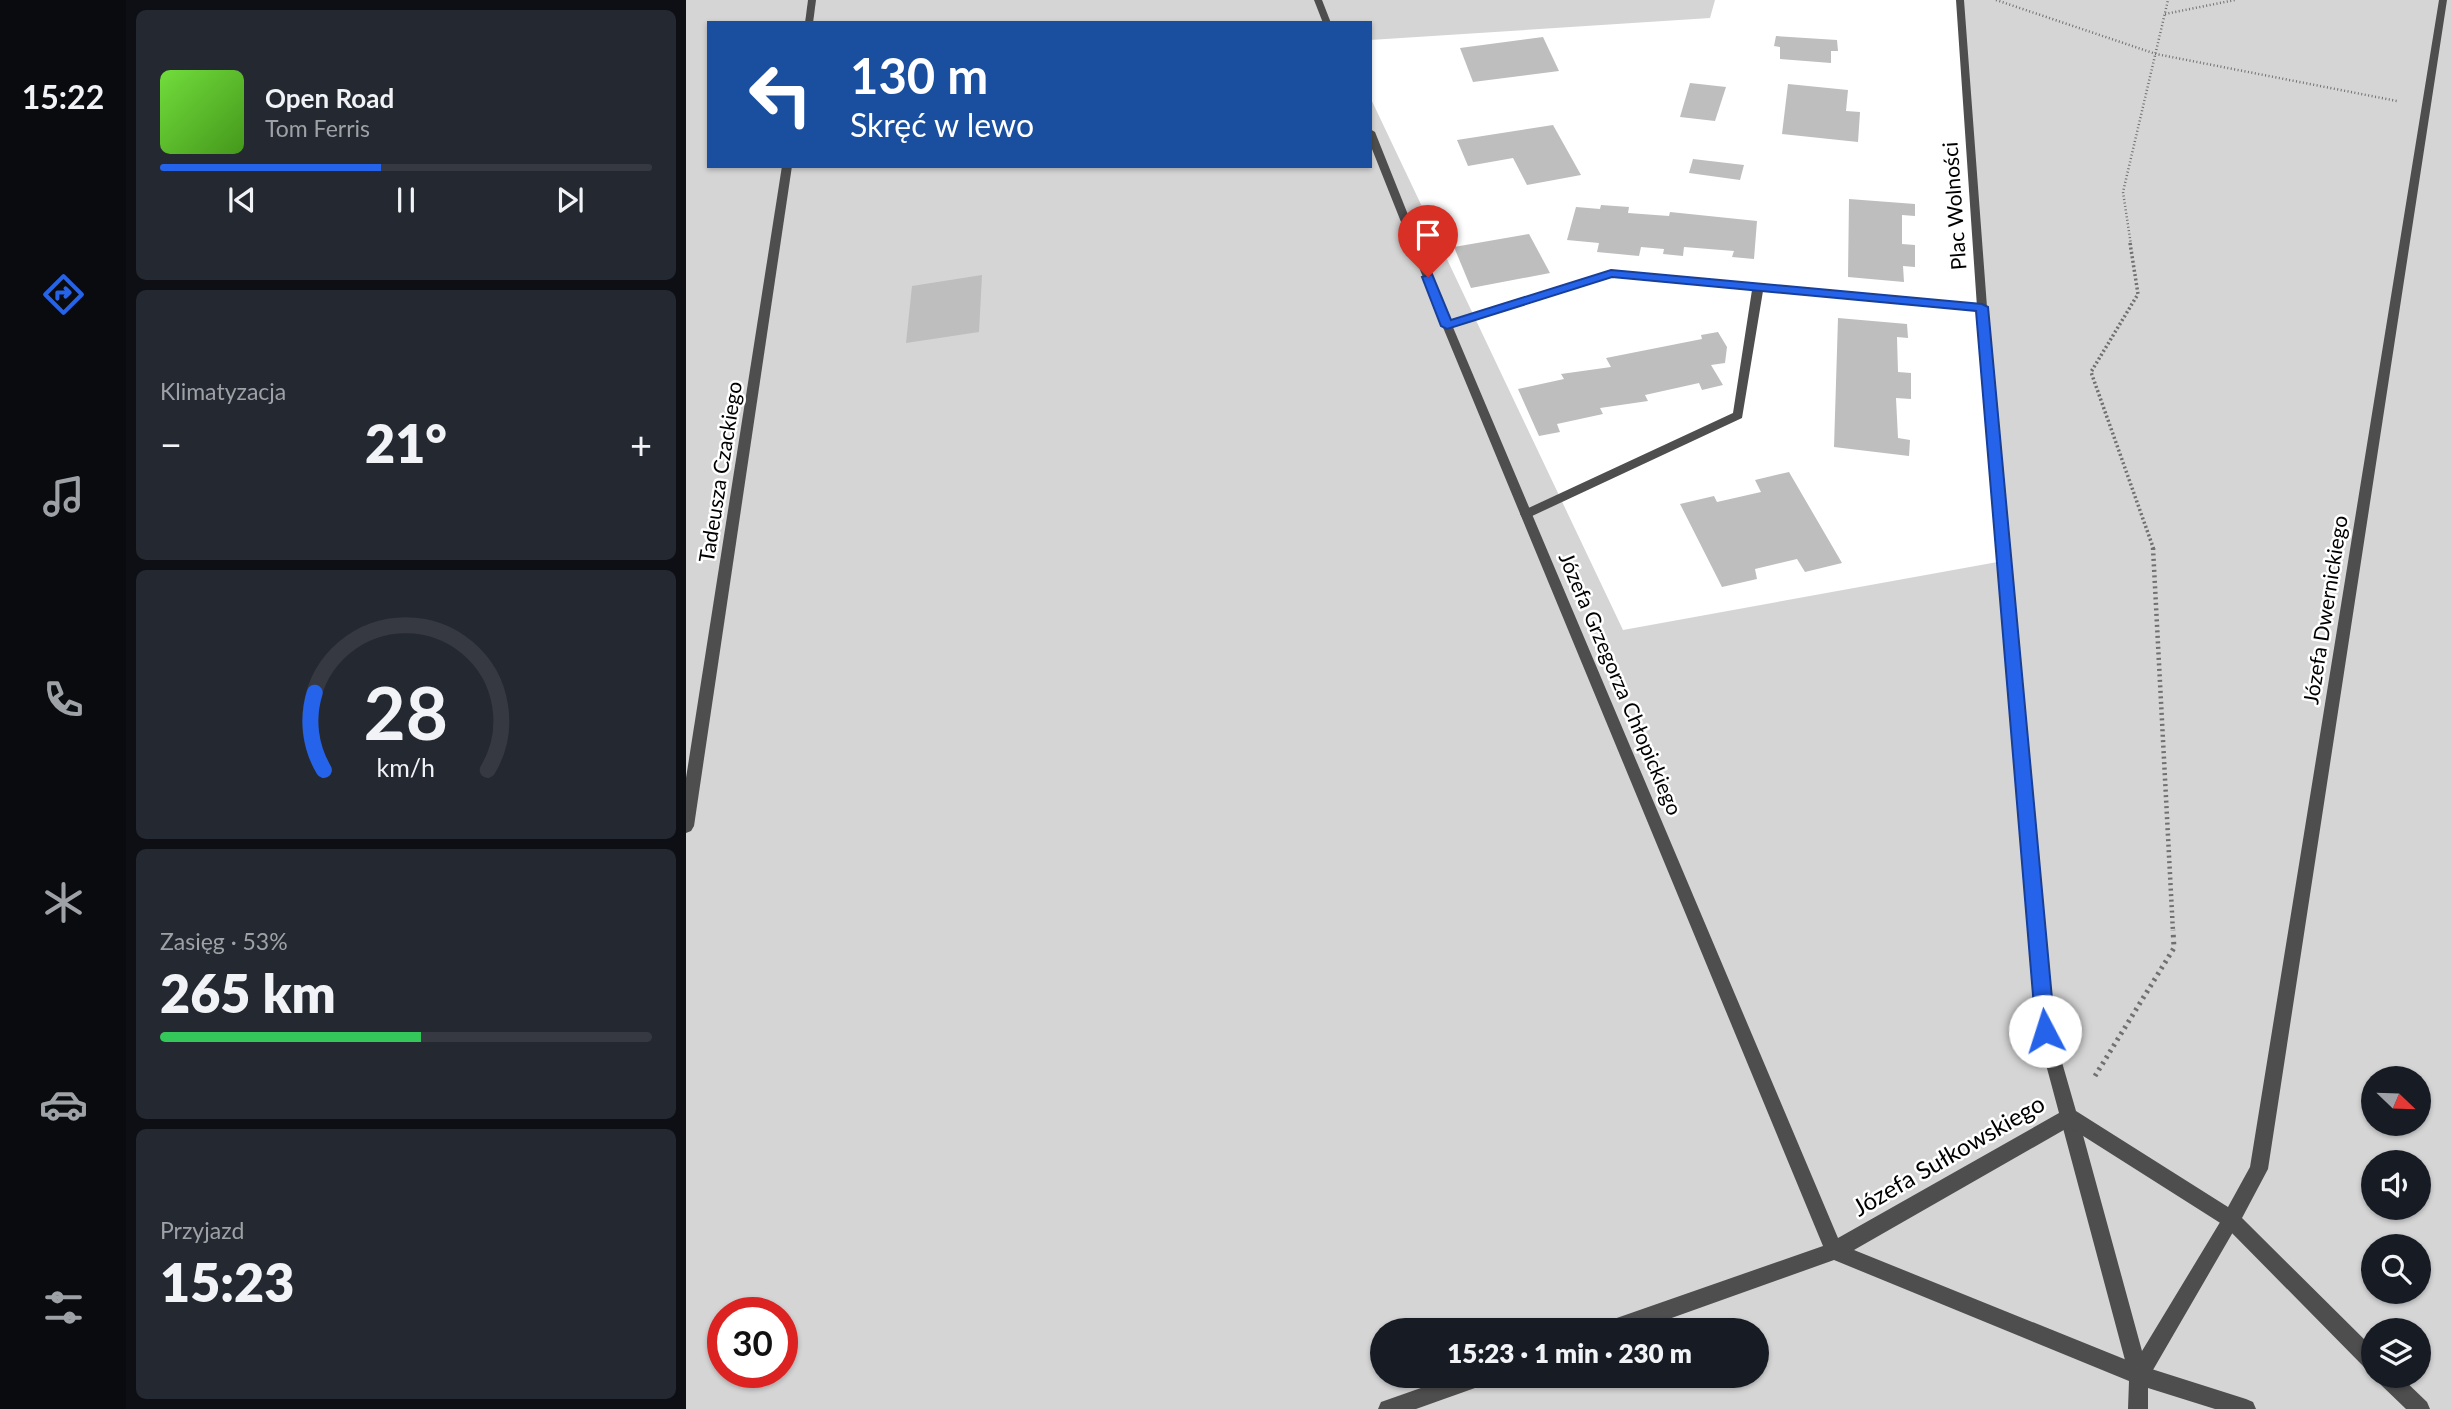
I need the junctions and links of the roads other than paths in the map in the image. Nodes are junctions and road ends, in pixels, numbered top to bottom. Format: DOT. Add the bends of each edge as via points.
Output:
graph roads {
  1 [pos="812,0"];
  2 [pos="1318,0"];
  3 [pos="1960,0"];
  4 [pos="2443,0"];
  5 [pos="809,21"];
  6 [pos="1326,21"];
  7 [pos="1372,137"];
  8 [pos="787,168"];
  9 [pos="1758,287"];
  10 [pos="1982,307"];
  11 [pos="1447,326"];
  12 [pos="1526,514"];
  13 [pos="686,826"];
  14 [pos="2069,1118"];
  15 [pos="2231,1220"];
  16 [pos="1834,1251"];
  17 [pos="1645,1318"];
  18 [pos="2361,1350"];
  19 [pos="2139,1375"];
  20 [pos="1448,1388"];
  21 [pos="2398,1388"];
  22 [pos="1388,1409"];
  23 [pos="2137,1409"];
  24 [pos="2246,1409"];
  25 [pos="2420,1409"];
  1 -- 5 [label="street"];
  2 -- 6 [label="street"];
  3 -- 10 [label="street, Plac Wolności"];
  4 -- 15 [label="street, Józefa Dwernickiego" via="2259,1169"];
  7 -- 11 [label="street, Józefa Grzegorza Chłopickiego"];
  8 -- 13 [label="street, Tadeusza Czackiego"];
  9 -- 10 [label="street"];
  9 -- 11 [label="street" via="1611,274"];
  9 -- 12 [label="street" via="1738,415"];
  10 -- 14 [label="street, Plac Wolności" via="2045,1031"];
  11 -- 12 [label="street, Józefa Grzegorza Chłopickiego"];
  12 -- 16 [label="street, Józefa Grzegorza Chłopickiego"];
  14 -- 15 [label="street, Józefa Sułkowskiego"];
  14 -- 16 [label="street, Józefa Sułkowskiego"];
  14 -- 19 [label="street, Plac Wolności"];
  15 -- 18 [label="street, Józefa Sułkowskiego"];
  15 -- 19 [label="street, Józefa Dwernickiego"];
  16 -- 17 [label="street, Józefa Sułkowskiego"];
  16 -- 19 [label="street"];
  19 -- 23 [label="street"];
  19 -- 24 [label="street"];
  20 -- 22 [label="street"];
  21 -- 25 [label="street"];
}
